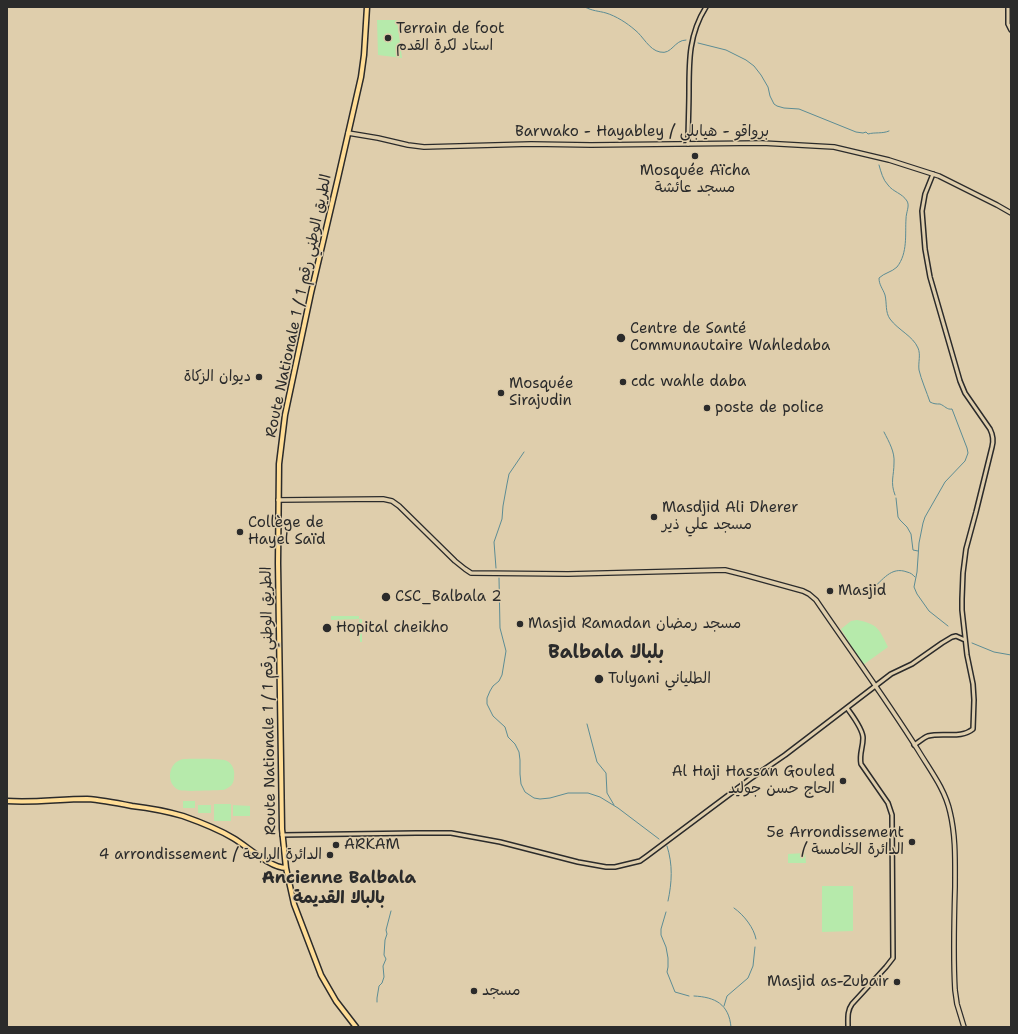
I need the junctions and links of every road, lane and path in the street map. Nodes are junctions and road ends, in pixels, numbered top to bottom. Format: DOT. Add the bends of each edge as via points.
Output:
graph roads {
  1 [pos="367,7"];
  2 [pos="706,7"];
  3 [pos="1008,7"];
  4 [pos="1011,30"];
  5 [pos="348,133"];
  6 [pos="688,144"];
  7 [pos="933,174"];
  8 [pos="1011,212"];
  9 [pos="278,500"];
  10 [pos="965,640"];
  11 [pos="875,686"];
  12 [pos="847,708"];
  13 [pos="914,745"];
  14 [pos="7,801"];
  15 [pos="282,835"];
  16 [pos="286,868"];
  17 [pos="356,1027"];
  18 [pos="848,1027"];
  19 [pos="964,1027"];
  1 -- 5 [label="main road, Route Nationale 1 / الطريق الوطني رقم 1" via="364,55"];
  2 -- 6 [label="street" via="692,41"];
  3 -- 4 [label="street" via="1008,24"];
  5 -- 6 [label="main road, Barwako - Hayabley / برواقو - هيابلي" via="417,146"];
  5 -- 9 [label="main road, Route Nationale 1 / الطريق الوطني رقم 1" via="285,415"];
  6 -- 7 [label="main road, Barwako - Hayabley / برواقو - هيابلي" via="776,143 834,146"];
  7 -- 8 [label="main road, Barwako - Hayabley / برواقو - هيابلي"];
  7 -- 10 [label="street" via="922,211 930,275 960,381 965,393 993,434 992,447 965,552 962,599"];
  9 -- 11 [label="main road" via="392,501 471,573 568,574 718,570 803,591 816,600"];
  9 -- 15 [label="main road, Route Nationale 1 / الطريق الوطني رقم 1"];
  10 -- 11 [label="street" via="956,636 947,639"];
  10 -- 13 [label="street" via="973,684 973,729 962,734 928,737"];
  11 -- 12 [label="street"];
  11 -- 13 [label="main road"];
  12 -- 15 [label="street" via="647,856 615,867 578,862 500,842 451,833"];
  12 -- 18 [label="street" via="862,734 861,764 888,803 892,815 893,951 893,958 889,964 849,1008"];
  13 -- 19 [label="main road" via="945,795 953,826 955,990"];
  14 -- 16 [label="main road" via="94,800 174,813 221,832 276,866"];
  15 -- 16 [label="main road, Route Nationale 1 / الطريق الوطني رقم 1"];
  16 -- 17 [label="main road, Route Nationale 1 / الطريق الوطني رقم 1" via="294,904 321,975 336,1001"];
}
